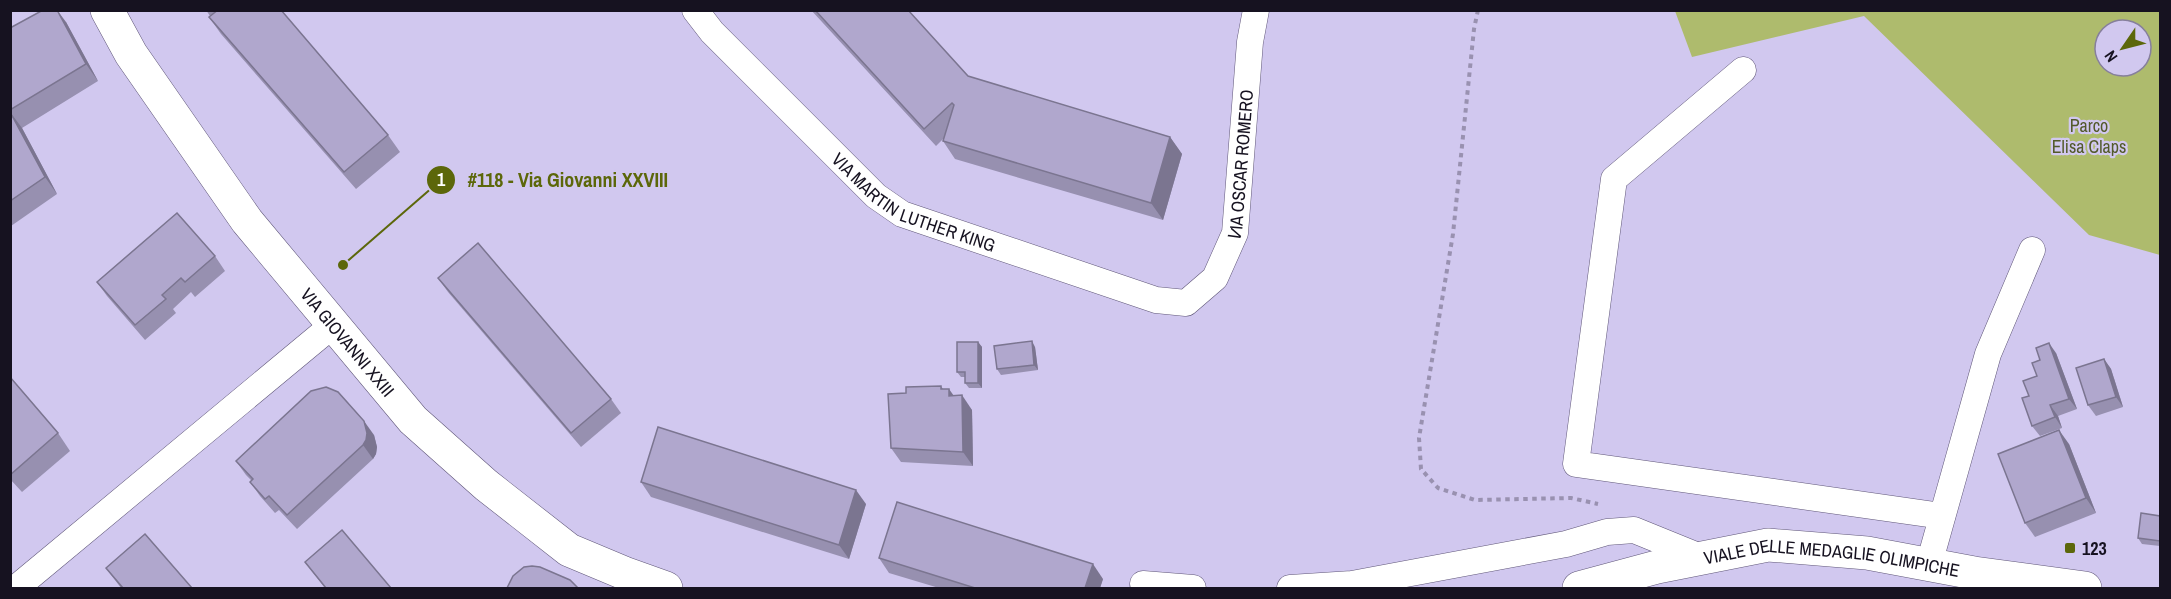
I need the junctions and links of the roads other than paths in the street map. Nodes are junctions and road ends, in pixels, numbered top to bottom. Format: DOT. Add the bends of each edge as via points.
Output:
graph roads {
  1 [pos="107,10"];
  2 [pos="695,10"];
  3 [pos="1256,10"];
  4 [pos="1743,70"];
  5 [pos="2032,250"];
  6 [pos="1186,303"];
  7 [pos="334,324"];
  8 [pos="1942,516"];
  9 [pos="1702,558"];
  10 [pos="1929,564"];
  11 [pos="1649,578"];
  12 [pos="2011,583"];
  13 [pos="1143,584"];
  14 [pos="16,588"];
  15 [pos="666,588"];
  16 [pos="1193,588"];
  17 [pos="1290,588"];
  18 [pos="1579,588"];
  19 [pos="2085,588"];
  1 -- 7 [label="main road, VIA GIOVANNI XXIII" via="131,54 247,221"];
  2 -- 6 [label="street, VIA MARTIN LUTHER KING" via="712,32 876,196 902,214 1156,300"];
  3 -- 6 [label="street, VIA OSCAR ROMERO" via="1235,233 1215,278"];
  4 -- 8 [label="street" via="1614,179 1576,464"];
  5 -- 8 [label="street" via="1988,354"];
  7 -- 14 [label="street"];
  7 -- 15 [label="main road, VIA GIOVANNI XXIII" via="412,420 486,484 569,550"];
  8 -- 10 [label="street"];
  9 -- 10 [label="main road, VIALE DELLE MEDAGLIE OLIMPICHE" via="1768,545 1867,553"];
  9 -- 11 [label="main road, VIALE DELLE MEDAGLIE OLIMPICHE"];
  9 -- 17 [label="street" via="1634,530 1607,532 1566,544 1352,584"];
  10 -- 12 [label="main road, VIALE DELLE MEDAGLIE OLIMPICHE"];
  11 -- 18 [label="main road, VIALE DELLE MEDAGLIE OLIMPICHE"];
  12 -- 19 [label="main road, VIALE DELLE MEDAGLIE OLIMPICHE"];
  13 -- 16 [label="street"];
}
